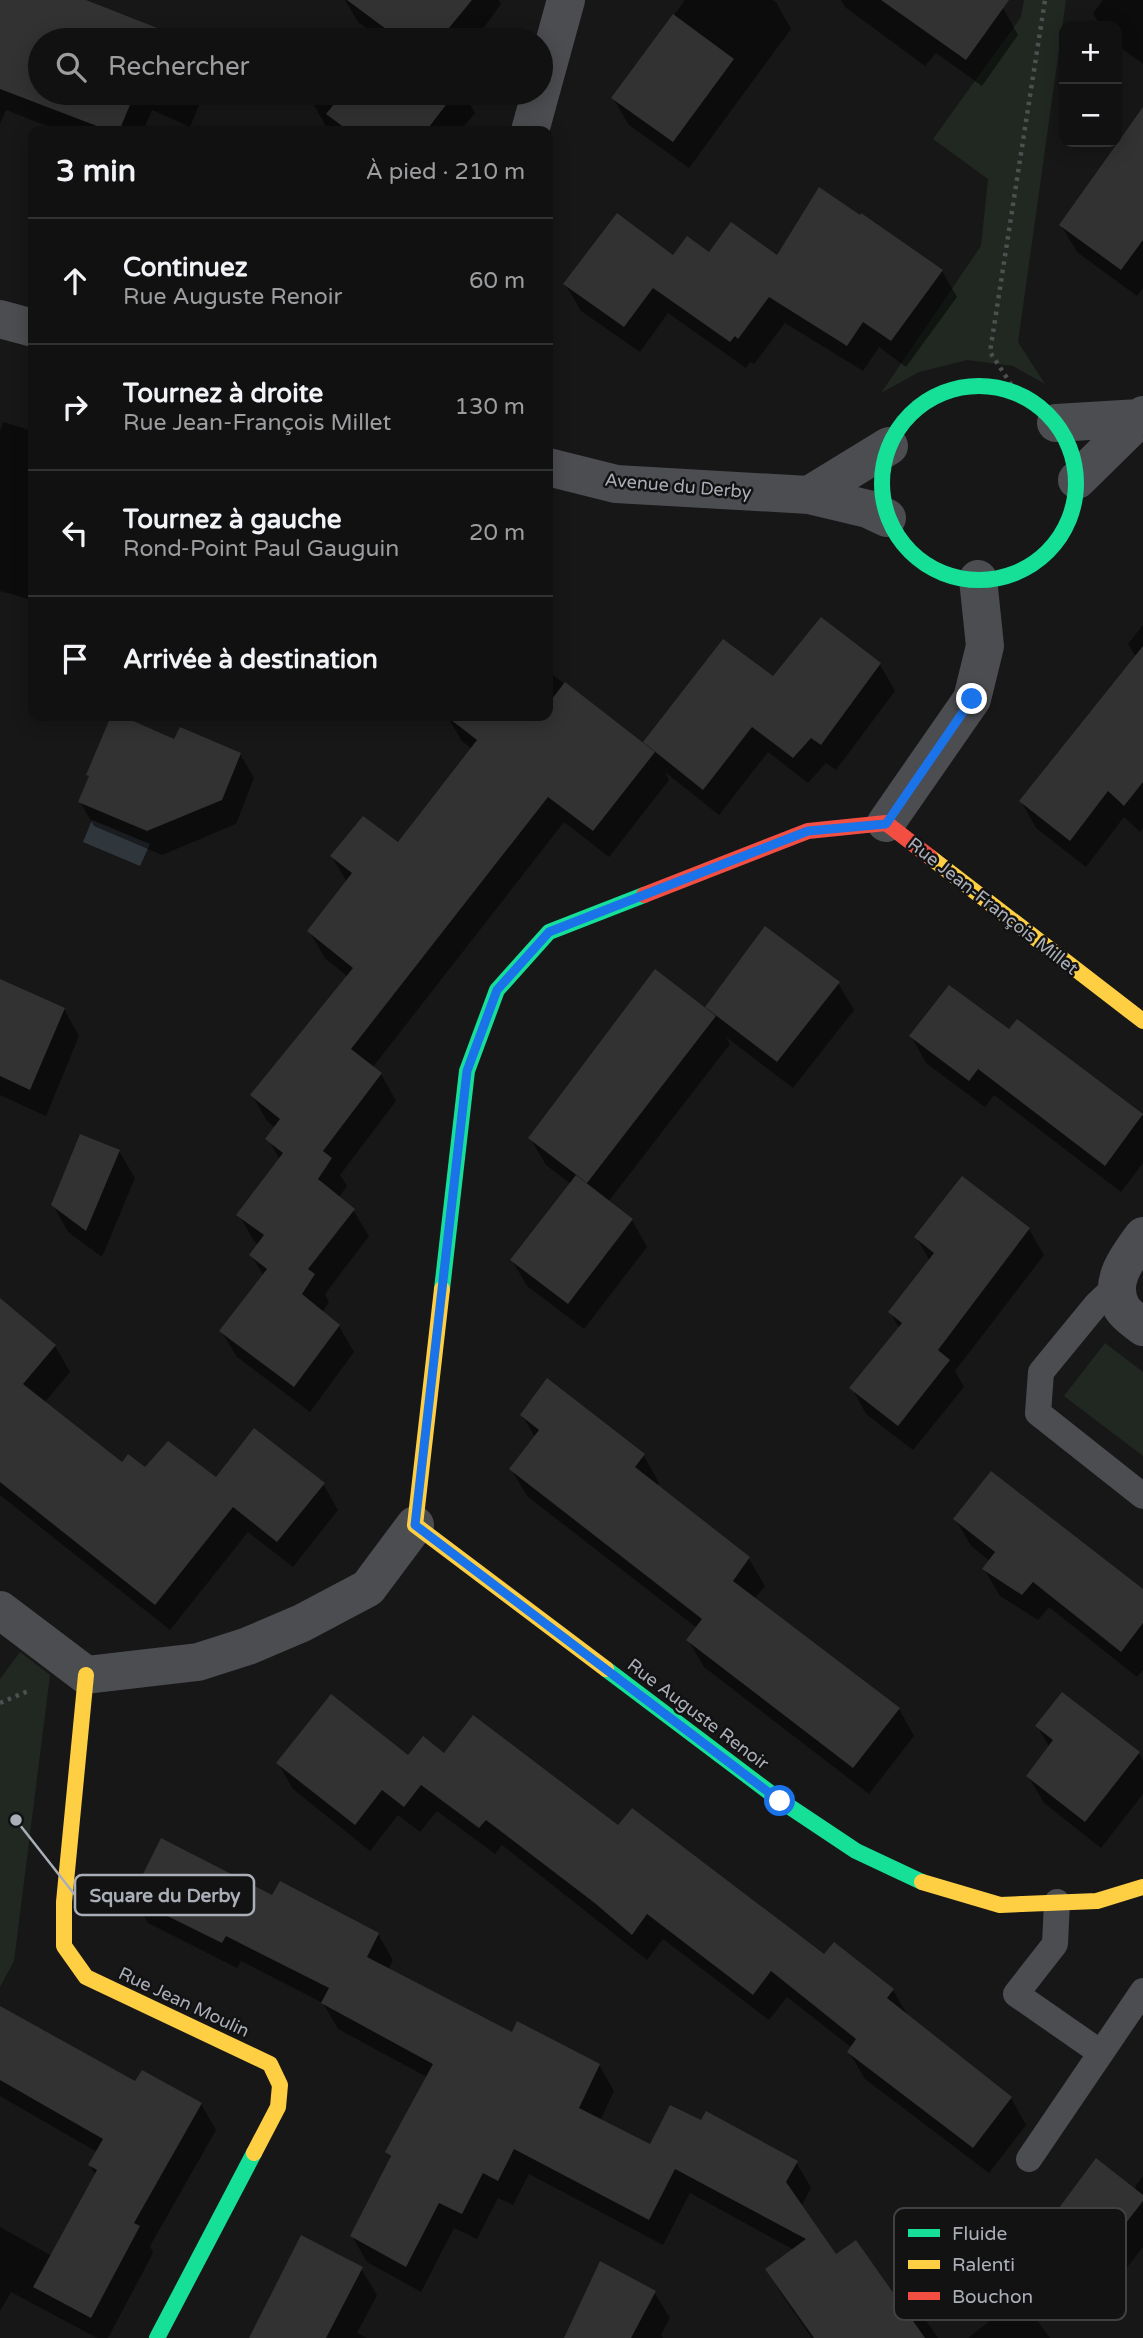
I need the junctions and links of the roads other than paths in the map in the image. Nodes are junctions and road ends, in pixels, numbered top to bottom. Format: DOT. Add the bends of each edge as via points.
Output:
graph roads {
  1 [pos="566,0"];
  2 [pos="553,47"];
  3 [pos="537,105"];
  4 [pos="531,126"];
  5 [pos="0,319"];
  6 [pos="28,327"];
  7 [pos="1141,416"];
  8 [pos="1056,423"];
  9 [pos="889,446"];
  10 [pos="553,468"];
  11 [pos="1077,480"];
  12 [pos="809,495"];
  13 [pos="887,518"];
  14 [pos="978,579"];
  15 [pos="886,824"];
  16 [pos="1143,1021"];
  17 [pos="1143,1236"];
  18 [pos="1115,1287"];
  19 [pos="1143,1327"];
  20 [pos="1143,1496"];
  21 [pos="415,1525"];
  22 [pos="0,1610"];
  23 [pos="86,1675"];
  24 [pos="1143,1887"];
  25 [pos="1058,1902"];
  26 [pos="1143,1991"];
  27 [pos="1101,2053"];
  28 [pos="1028,2159"];
  29 [pos="157,2338"];
  1 -- 2 [label="street"];
  3 -- 4 [label="street"];
  5 -- 6 [label="street"];
  7 -- 8 [label="street"];
  7 -- 11 [label="street"];
  8 -- 9 [label="street" via="1038,405 1016,393 986,386 956,388 928,400 905,420"];
  8 -- 11 [label="street" via="1071,450"];
  9 -- 12 [label="street"];
  9 -- 13 [label="street" via="881,475"];
  10 -- 12 [label="street, Avenue du Derby" via="616,484"];
  11 -- 14 [label="street" via="1073,509 1061,535 1042,557 1017,572"];
  12 -- 13 [label="street, Avenue du Derby"];
  13 -- 14 [label="street" via="912,554 934,569 961,579"];
  14 -- 15 [label="street" via="985,646 972,699"];
  15 -- 16 [label="street, Rue Jean-François Millet"];
  15 -- 21 [label="street" via="808,831 549,932 497,990 467,1071"];
  17 -- 18 [label="street" via="1125,1260"];
  18 -- 19 [label="street" via="1122,1309"];
  18 -- 20 [label="lane" via="1041,1372 1038,1413"];
  21 -- 23 [label="street" via="368,1588 302,1623 198,1662"];
  21 -- 25 [label="street, Rue Auguste Renoir" via="780,1801 856,1851 918,1881 1000,1905"];
  22 -- 23 [label="street"];
  23 -- 29 [label="street, Rue Jean Moulin" via="64,1902 64,1946 86,1977 270,2064 280,2085 278,2107"];
  24 -- 25 [label="street, Rue Auguste Renoir" via="1097,1901"];
  25 -- 27 [label="lane" via="1055,1944 1016,1994"];
  26 -- 27 [label="lane"];
  27 -- 28 [label="lane"];
}
